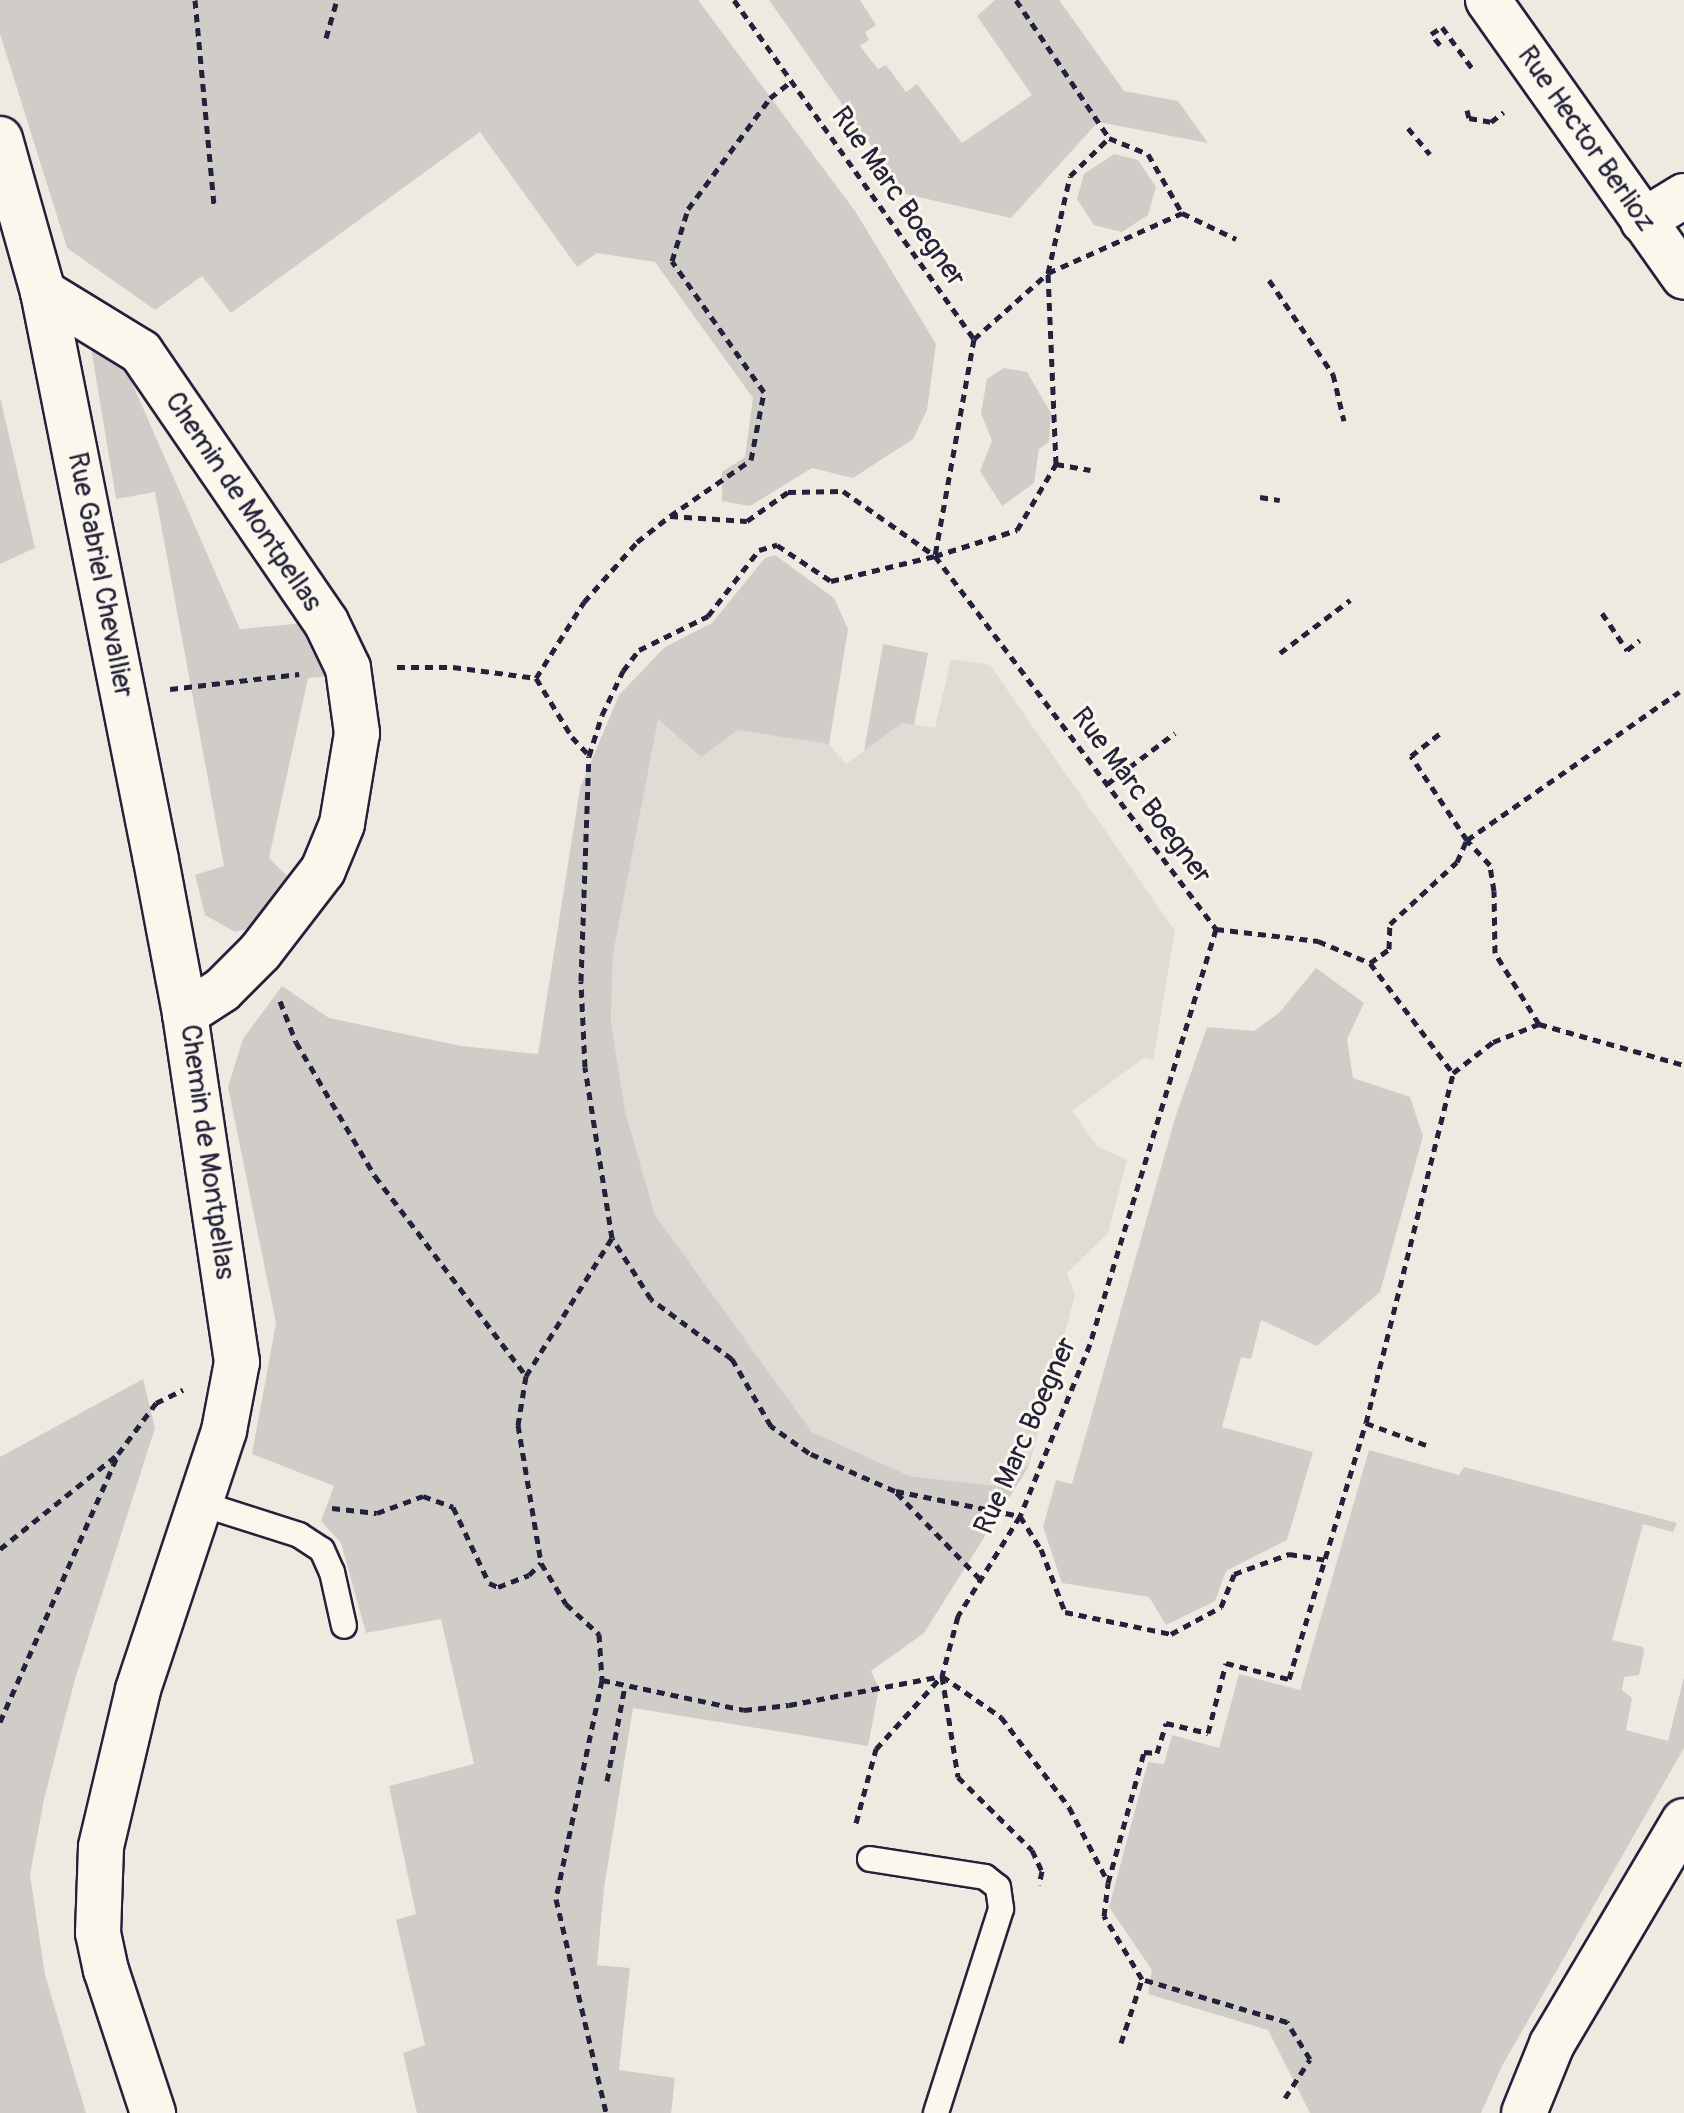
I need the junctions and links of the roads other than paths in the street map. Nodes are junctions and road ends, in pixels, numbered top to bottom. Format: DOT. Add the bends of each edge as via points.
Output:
graph roads {
  1 [pos="1488,0"];
  2 [pos="0,139"];
  3 [pos="1684,196"];
  4 [pos="1643,221"];
  5 [pos="1684,277"];
  6 [pos="43,292"];
  7 [pos="185,1014"];
  8 [pos="199,1503"];
  9 [pos="344,1626"];
  10 [pos="1684,1821"];
  11 [pos="870,1859"];
  12 [pos="153,2113"];
  13 [pos="936,2113"];
  14 [pos="1524,2113"];
  1 -- 4 [label="street, Rue Hector Berlioz"];
  2 -- 6 [label="street, Rue Gabriel Chevallier"];
  3 -- 4 [label="street"];
  4 -- 5 [label="street, Rue Hector Berlioz"];
  6 -- 7 [label="street, Rue Gabriel Chevallier"];
  6 -- 7 [label="street, Chemin de Montpellas" via="141,352 326,622 348,668 357,733 342,824 323,870 260,952 222,990"];
  7 -- 8 [label="street, Chemin de Montpellas" via="237,1362 224,1431"];
  8 -- 9 [label="lane" via="299,1535 322,1550"];
  8 -- 12 [label="street, Chemin de Montpellas" via="138,1690 101,1847 98,1933"];
  10 -- 14 [label="street" via="1552,2044"];
  11 -- 13 [label="lane" via="985,1877 998,1887 1001,1909"];
}
